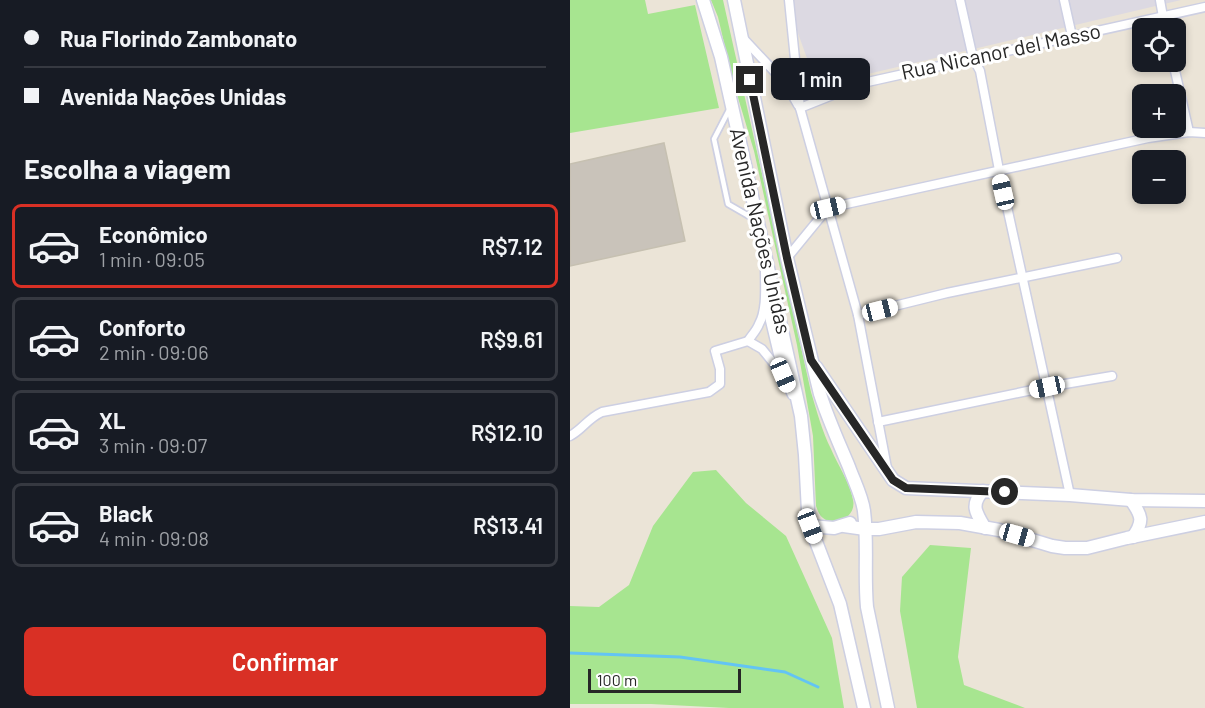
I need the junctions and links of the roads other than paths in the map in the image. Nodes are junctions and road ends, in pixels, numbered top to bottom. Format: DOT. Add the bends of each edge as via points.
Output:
graph roads {
  1 [pos="703,0"];
  2 [pos="734,0"];
  3 [pos="789,0"];
  4 [pos="960,0"];
  5 [pos="1064,0"];
  6 [pos="1160,0"];
  7 [pos="1205,7"];
  8 [pos="1163,17"];
  9 [pos="741,35"];
  10 [pos="1072,36"];
  11 [pos="973,58"];
  12 [pos="1175,72"];
  13 [pos="732,105"];
  14 [pos="800,108"];
  15 [pos="1189,132"];
  16 [pos="1205,133"];
  17 [pos="999,170"];
  18 [pos="828,208"];
  19 [pos="759,222"];
  20 [pos="765,248"];
  21 [pos="787,258"];
  22 [pos="1117,258"];
  23 [pos="1023,278"];
  24 [pos="765,298"];
  25 [pos="858,315"];
  26 [pos="748,341"];
  27 [pos="811,360"];
  28 [pos="783,375"];
  29 [pos="1112,376"];
  30 [pos="1047,387"];
  31 [pos="801,416"];
  32 [pos="878,422"];
  33 [pos="570,436"];
  34 [pos="887,471"];
  35 [pos="983,491"];
  36 [pos="1070,495"];
  37 [pos="1131,500"];
  38 [pos="1205,501"];
  39 [pos="864,510"];
  40 [pos="916,522"];
  41 [pos="1205,522"];
  42 [pos="810,526"];
  43 [pos="844,526"];
  44 [pos="985,528"];
  45 [pos="865,530"];
  46 [pos="1133,537"];
  47 [pos="866,549"];
  48 [pos="864,708"];
  49 [pos="888,708"];
  1 -- 13 [label="main road, Avenida Nações Unidas"];
  2 -- 9 [label="main road, Avenida Nações Unidas"];
  3 -- 14 [label="street"];
  4 -- 11 [label="street"];
  5 -- 10 [label="street"];
  6 -- 8 [label="street"];
  7 -- 8 [label="street, Rua Nicanor del Masso"];
  8 -- 10 [label="street, Rua Nicanor del Masso"];
  9 -- 14 [label="street" via="786,84"];
  9 -- 21 [label="main road, Avenida Nações Unidas"];
  10 -- 11 [label="street, Rua Nicanor del Masso"];
  11 -- 14 [label="street, Rua Nicanor del Masso" via="863,83"];
  11 -- 17 [label="street" via="980,70"];
  12 -- 15 [label="street"];
  13 -- 19 [label="main road, Avenida Nações Unidas"];
  13 -- 19 [label="lane" via="714,139 728,204"];
  14 -- 18 [label="street"];
  15 -- 16 [label="street"];
  15 -- 17 [label="street"];
  17 -- 18 [label="street"];
  17 -- 23 [label="street"];
  18 -- 21 [label="street"];
  18 -- 25 [label="street"];
  19 -- 20 [label="main road, Avenida Nações Unidas"];
  20 -- 24 [label="street"];
  20 -- 31 [label="main road, Avenida Nações Unidas"];
  21 -- 27 [label="main road, Avenida Nações Unidas"];
  22 -- 23 [label="street"];
  23 -- 25 [label="street"];
  23 -- 30 [label="street"];
  24 -- 26 [label="street" via="760,324"];
  24 -- 28 [label="street"];
  25 -- 32 [label="street"];
  26 -- 28 [label="street" via="762,349"];
  26 -- 33 [label="street" via="715,351 720,384 709,392 602,412"];
  27 -- 34 [label="main road"];
  27 -- 39 [label="main road, Avenida Nações Unidas" via="826,412"];
  28 -- 31 [label="street"];
  29 -- 30 [label="street"];
  30 -- 32 [label="street"];
  30 -- 36 [label="street"];
  31 -- 42 [label="main road, Avenida Nações Unidas"];
  32 -- 34 [label="street"];
  34 -- 35 [label="main road" via="906,488"];
  35 -- 36 [label="main road"];
  35 -- 44 [label="main road" via="975,506"];
  36 -- 37 [label="main road"];
  37 -- 38 [label="main road"];
  37 -- 46 [label="main road" via="1141,520"];
  39 -- 43 [label="main road"];
  39 -- 45 [label="main road, Avenida Nações Unidas"];
  40 -- 44 [label="main road"];
  40 -- 45 [label="main road"];
  40 -- 47 [label="main road" via="894,528"];
  41 -- 46 [label="main road"];
  42 -- 43 [label="main road"];
  42 -- 48 [label="main road, Avenida Nações Unidas" via="840,604"];
  43 -- 45 [label="main road"];
  44 -- 46 [label="main road" via="1065,548 1087,549"];
  45 -- 47 [label="main road, Avenida Nações Unidas"];
  47 -- 49 [label="main road, Avenida Nações Unidas" via="867,607"];
}
